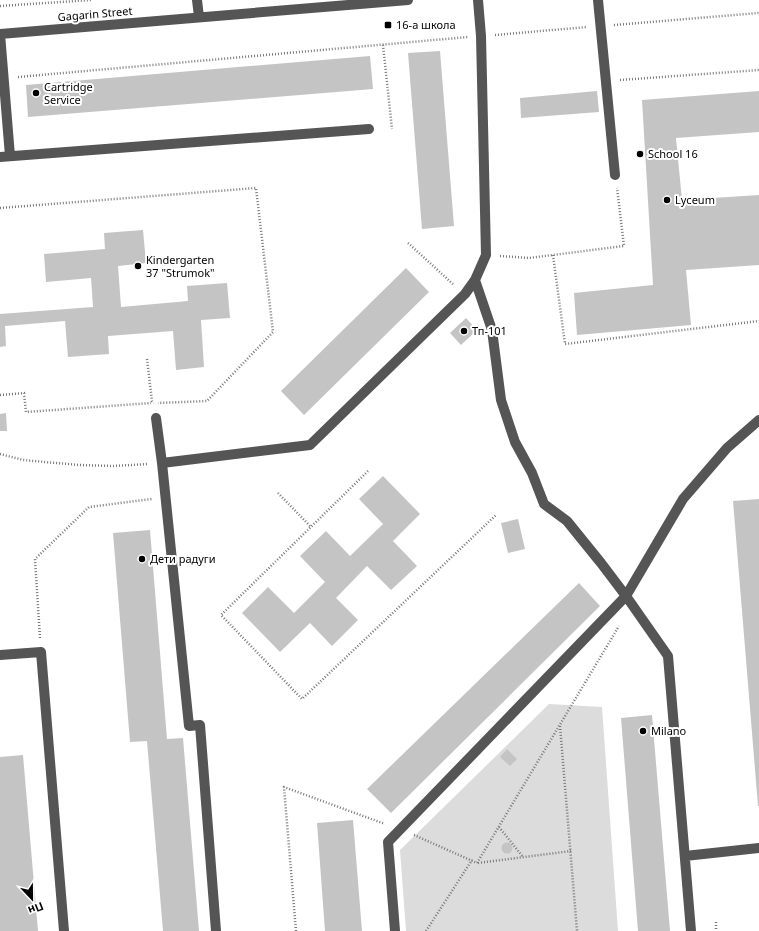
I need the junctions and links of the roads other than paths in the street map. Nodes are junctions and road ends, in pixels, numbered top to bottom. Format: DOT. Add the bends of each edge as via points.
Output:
graph roads {
  1 [pos="197,0"];
  2 [pos="408,0"];
  3 [pos="478,0"];
  4 [pos="598,0"];
  5 [pos="336,3"];
  6 [pos="199,17"];
  7 [pos="0,34"];
  8 [pos="369,129"];
  9 [pos="10,156"];
  10 [pos="0,157"];
  11 [pos="616,175"];
  12 [pos="475,280"];
  13 [pos="156,418"];
  14 [pos="759,420"];
  15 [pos="162,463"];
  16 [pos="629,600"];
  17 [pos="0,655"];
  18 [pos="759,848"];
  19 [pos="685,856"];
  20 [pos="64,931"];
  21 [pos="216,931"];
  22 [pos="395,931"];
  23 [pos="691,931"];
  1 -- 6 [label="street"];
  2 -- 5 [label="street, Gagarin Street"];
  3 -- 12 [label="street" via="486,255"];
  4 -- 11 [label="street"];
  5 -- 6 [label="street, Gagarin Street"];
  6 -- 7 [label="street, Gagarin Street"];
  7 -- 9 [label="street"];
  8 -- 9 [label="street"];
  9 -- 10 [label="street"];
  12 -- 15 [label="street" via="465,294 310,445"];
  12 -- 16 [label="street" via="492,330 501,400 515,442 532,473 544,504 567,521"];
  13 -- 15 [label="street"];
  14 -- 16 [label="street" via="727,448 683,499"];
  15 -- 21 [label="street" via="189,726 200,725"];
  16 -- 19 [label="street" via="668,656"];
  16 -- 22 [label="street" via="388,842"];
  17 -- 20 [label="street" via="41,652"];
  18 -- 19 [label="street"];
  19 -- 23 [label="street"];
}
